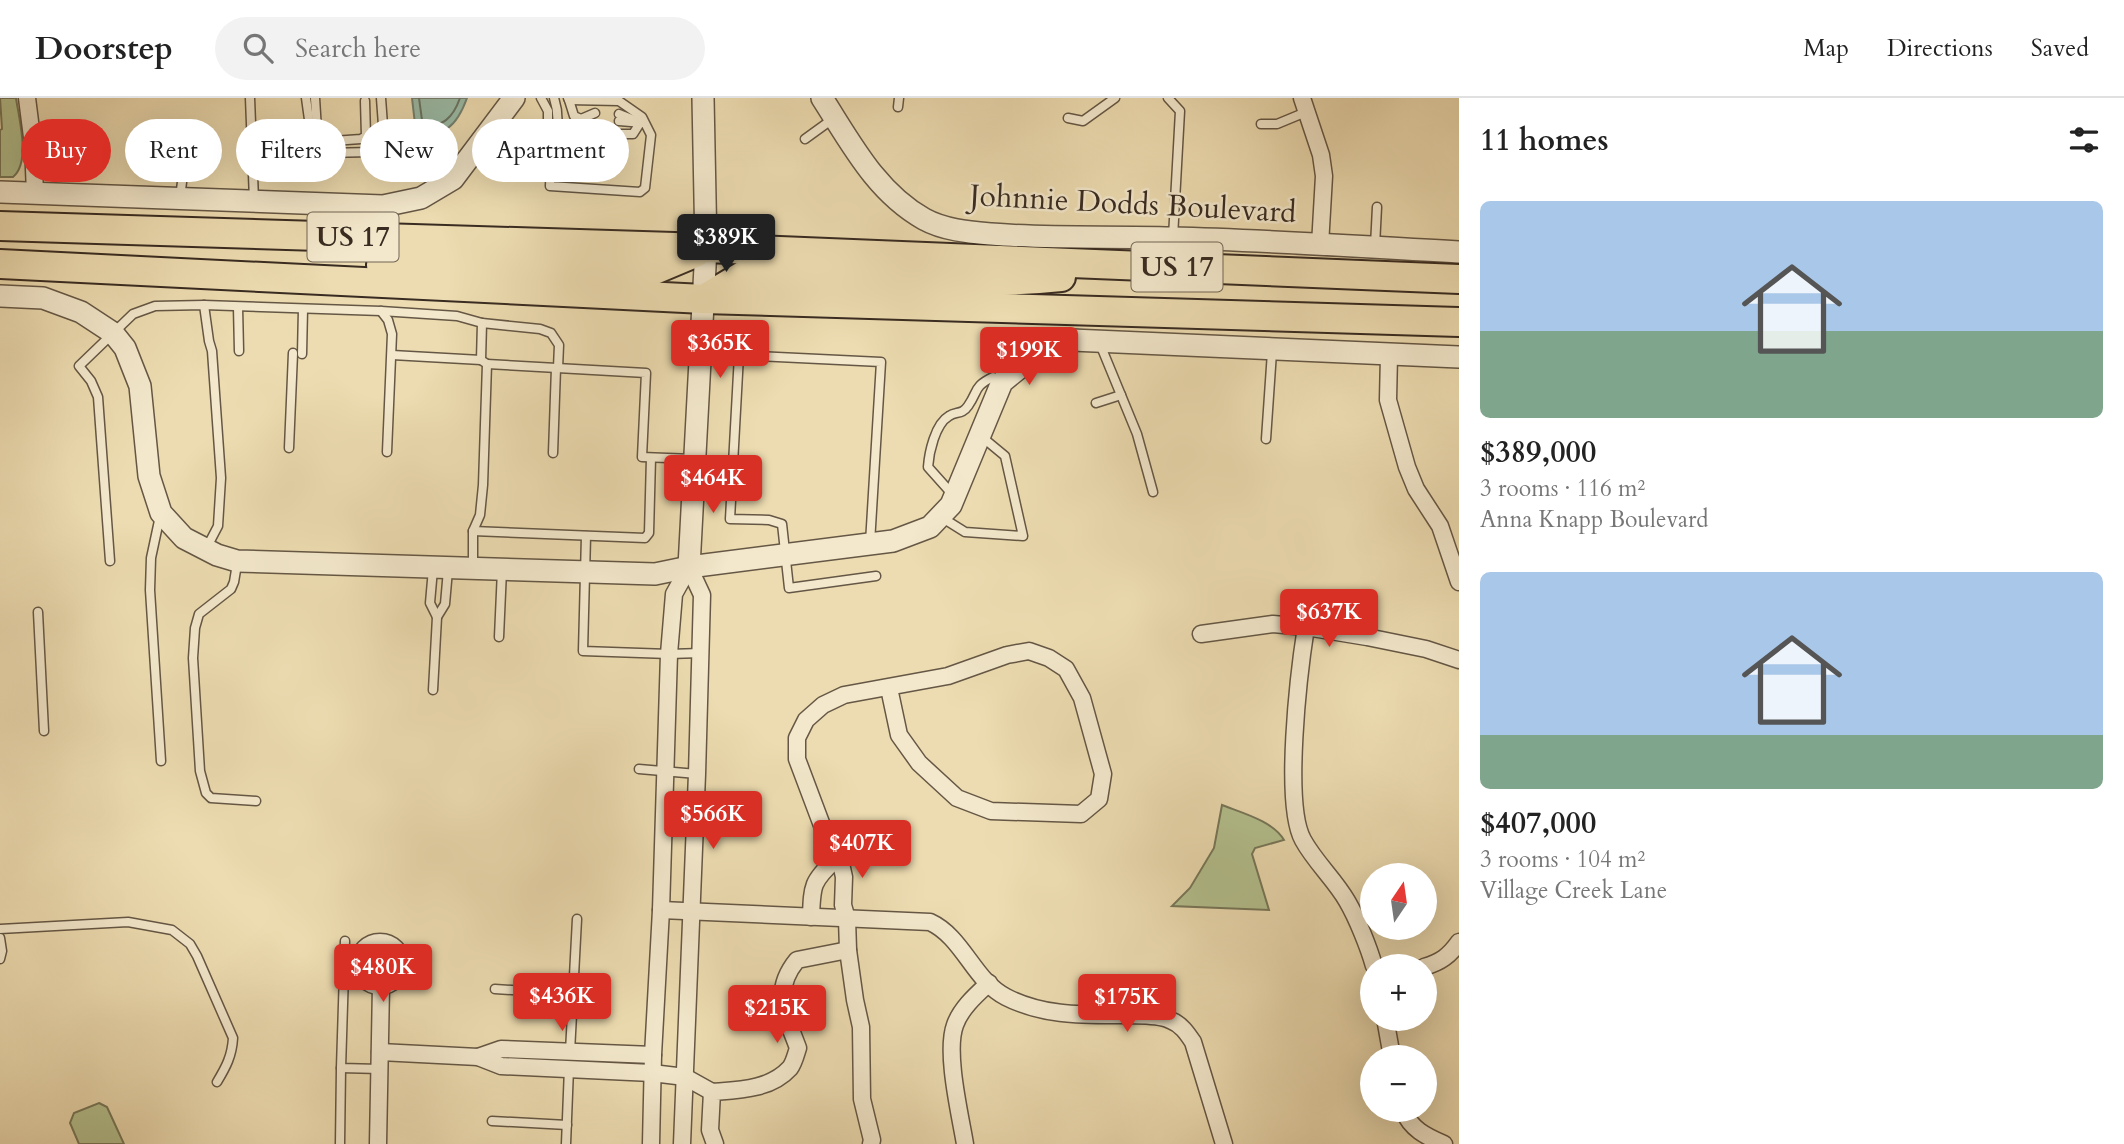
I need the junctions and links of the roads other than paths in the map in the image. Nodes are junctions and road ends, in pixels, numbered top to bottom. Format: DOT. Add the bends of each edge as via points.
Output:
graph roads {
  1 [pos="27,98"];
  2 [pos="250,98"];
  3 [pos="306,98"];
  4 [pos="314,98"];
  5 [pos="381,98"];
  6 [pos="514,98"];
  7 [pos="541,98"];
  8 [pos="554,98"];
  9 [pos="703,98"];
  10 [pos="822,98"];
  11 [pos="1115,98"];
  12 [pos="1168,98"];
  13 [pos="568,99"];
  14 [pos="365,102"];
  15 [pos="1304,105"];
  16 [pos="834,117"];
  17 [pos="1068,118"];
  18 [pos="30,119"];
  19 [pos="309,119"];
  20 [pos="316,119"];
  21 [pos="548,119"];
  22 [pos="557,119"];
  23 [pos="582,119"];
  24 [pos="643,123"];
  25 [pos="1261,124"];
  26 [pos="805,139"];
  27 [pos="346,140"];
  28 [pos="346,153"];
  29 [pos="34,182"];
  30 [pos="182,182"];
  31 [pos="550,182"];
  32 [pos="0,192"];
  33 [pos="35,193"];
  34 [pos="180,198"];
  35 [pos="254,200"];
  36 [pos="1377,207"];
  37 [pos="0,226"];
  38 [pos="1173,238"];
  39 [pos="1320,245"];
  40 [pos="706,248"];
  41 [pos="1375,248"];
  42 [pos="1459,252"];
  43 [pos="0,264"];
  44 [pos="1172,267"];
  45 [pos="237,276"];
  46 [pos="1459,279"];
  47 [pos="0,296"];
  48 [pos="704,299"];
  49 [pos="204,306"];
  50 [pos="238,307"];
  51 [pos="303,309"];
  52 [pos="381,311"];
  53 [pos="482,323"];
  54 [pos="1459,323"];
  55 [pos="113,333"];
  56 [pos="1098,341"];
  57 [pos="1272,350"];
  58 [pos="239,351"];
  59 [pos="392,355"];
  60 [pos="1389,355"];
  61 [pos="1459,357"];
  62 [pos="484,362"];
  63 [pos="557,368"];
  64 [pos="1002,382"];
  65 [pos="1121,395"];
  66 [pos="1096,403"];
  67 [pos="980,435"];
  68 [pos="1266,439"];
  69 [pos="289,448"];
  70 [pos="387,452"];
  71 [pos="553,453"];
  72 [pos="651,458"];
  73 [pos="695,460"];
  74 [pos="1153,492"];
  75 [pos="954,498"];
  76 [pos="161,513"];
  77 [pos="941,516"];
  78 [pos="473,531"];
  79 [pos="586,536"];
  80 [pos="870,543"];
  81 [pos="206,550"];
  82 [pos="785,555"];
  83 [pos="110,561"];
  84 [pos="237,561"];
  85 [pos="689,567"];
  86 [pos="440,568"];
  87 [pos="473,569"];
  88 [pos="502,570"];
  89 [pos="585,573"];
  90 [pos="876,576"];
  91 [pos="1459,582"];
  92 [pos="38,612"];
  93 [pos="437,617"];
  94 [pos="1306,627"];
  95 [pos="1200,634"];
  96 [pos="499,637"];
  97 [pos="701,653"];
  98 [pos="669,654"];
  99 [pos="1459,660"];
  100 [pos="889,688"];
  101 [pos="433,690"];
  102 [pos="44,731"];
  103 [pos="162,761"];
  104 [pos="639,769"];
  105 [pos="664,771"];
  106 [pos="697,774"];
  107 [pos="256,801"];
  108 [pos="835,860"];
  109 [pos="661,910"];
  110 [pos="692,911"];
  111 [pos="811,917"];
  112 [pos="577,919"];
  113 [pos="847,919"];
  114 [pos="0,929"];
  115 [pos="0,938"];
  116 [pos="345,941"];
  117 [pos="1459,942"];
  118 [pos="848,950"];
  119 [pos="1369,954"];
  120 [pos="0,959"];
  121 [pos="351,960"];
  122 [pos="1437,962"];
  123 [pos="989,983"];
  124 [pos="381,986"];
  125 [pos="495,989"];
  126 [pos="573,994"];
  127 [pos="380,1052"];
  128 [pos="570,1052"];
  129 [pos="653,1055"];
  130 [pos="478,1057"];
  131 [pos="341,1068"];
  132 [pos="380,1069"];
  133 [pos="569,1070"];
  134 [pos="652,1073"];
  135 [pos="685,1077"];
  136 [pos="217,1082"];
  137 [pos="712,1092"];
  138 [pos="492,1121"];
  139 [pos="1410,1122"];
  140 [pos="567,1125"];
  141 [pos="340,1144"];
  142 [pos="378,1144"];
  143 [pos="566,1144"];
  144 [pos="651,1144"];
  145 [pos="682,1144"];
  146 [pos="715,1144"];
  147 [pos="871,1144"];
  148 [pos="965,1144"];
  149 [pos="1224,1144"];
  150 [pos="1444,1144"];
  1 -- 18 [label="street"];
  2 -- 35 [label="lane"];
  3 -- 19 [label="lane"];
  4 -- 20 [label="lane"];
  5 -- 28 [label="lane" via="384,139 371,152"];
  6 -- 35 [label="street" via="453,179 421,198 383,206"];
  7 -- 21 [label="lane"];
  8 -- 22 [label="lane"];
  9 -- 40 [label="street"];
  10 -- 16 [label="street, Johnnie Dodds Boulevard"];
  11 -- 17 [label="lane" via="1083,121"];
  12 -- 38 [label="lane" via="1180,111"];
  13 -- 23 [label="lane" via="575,116"];
  13 -- 24 [label="lane" via="619,101 642,117"];
  14 -- 27 [label="lane" via="366,136"];
  15 -- 25 [label="lane" via="1277,124"];
  15 -- 39 [label="street" via="1324,176"];
  16 -- 26 [label="lane"];
  16 -- 38 [label="street, Johnnie Dodds Boulevard" via="888,192 926,220 958,231 1017,236"];
  24 -- 24 [label="lane" via="633,134 619,124"];
  24 -- 31 [label="lane" via="652,135 647,183 640,192 550,186"];
  29 -- 33 [label="street"];
  30 -- 34 [label="lane"];
  32 -- 33 [label="street"];
  33 -- 34 [label="street"];
  34 -- 35 [label="street"];
  36 -- 41 [label="lane"];
  37 -- 40 [label="highway, Johnnie Dodds Boulevard / US 17"];
  38 -- 39 [label="street, Johnnie Dodds Boulevard"];
  39 -- 41 [label="street, Johnnie Dodds Boulevard"];
  40 -- 44 [label="highway, Johnnie Dodds Boulevard / US 17"];
  40 -- 45 [label="highway" via="647,273 387,265"];
  40 -- 48 [label="street"];
  41 -- 42 [label="street, Johnnie Dodds Boulevard"];
  43 -- 45 [label="highway, US 17"];
  44 -- 46 [label="highway, Johnnie Dodds Boulevard / US 17"];
  44 -- 48 [label="highway" via="1007,282 751,274"];
  45 -- 48 [label="highway, US 17"];
  47 -- 55 [label="street" via="43,298 81,312"];
  48 -- 54 [label="highway, US 17"];
  48 -- 73 [label="street"];
  49 -- 50 [label="lane"];
  49 -- 55 [label="lane" via="155,306 133,314"];
  49 -- 81 [label="lane" via="212,351 221,478 218,526"];
  50 -- 51 [label="lane"];
  50 -- 58 [label="lane"];
  51 -- 52 [label="lane"];
  51 -- 69 [label="lane"];
  52 -- 53 [label="lane" via="457,316"];
  52 -- 59 [label="lane" via="392,334"];
  53 -- 62 [label="lane"];
  53 -- 63 [label="lane" via="551,333 559,345"];
  55 -- 76 [label="street" via="125,348 140,386 149,476"];
  55 -- 83 [label="lane" via="79,366 98,397"];
  56 -- 57 [label="street"];
  56 -- 64 [label="street" via="1072,340 1045,347"];
  56 -- 65 [label="lane"];
  57 -- 60 [label="street"];
  57 -- 68 [label="lane"];
  59 -- 62 [label="lane"];
  59 -- 70 [label="lane"];
  60 -- 61 [label="street"];
  60 -- 91 [label="street" via="1388,400 1407,467 1440,526"];
  62 -- 63 [label="lane"];
  62 -- 78 [label="lane" via="481,505"];
  63 -- 71 [label="lane"];
  63 -- 72 [label="lane" via="646,373 642,457"];
  64 -- 67 [label="street"];
  64 -- 75 [label="lane" via="993,377 979,384 968,407 942,422 930,447 928,467"];
  65 -- 66 [label="lane"];
  65 -- 74 [label="lane"];
  67 -- 75 [label="street"];
  67 -- 77 [label="lane" via="1005,456 1023,536 965,532"];
  72 -- 73 [label="lane"];
  72 -- 79 [label="lane" via="649,533 645,538"];
  73 -- 85 [label="street"];
  75 -- 77 [label="street"];
  76 -- 81 [label="street" via="184,538"];
  76 -- 103 [label="lane" via="151,558 150,603"];
  77 -- 80 [label="street" via="930,527 893,541"];
  78 -- 79 [label="lane"];
  78 -- 87 [label="lane"];
  79 -- 89 [label="lane"];
  80 -- 82 [label="street"];
  80 -- 82 [label="lane" via="881,362 739,355 730,519 782,524"];
  81 -- 84 [label="street"];
  82 -- 85 [label="street"];
  82 -- 90 [label="lane" via="789,588"];
  84 -- 86 [label="street"];
  84 -- 107 [label="lane" via="231,589 199,614 195,628 200,771 211,798"];
  85 -- 89 [label="street" via="655,574"];
  85 -- 97 [label="street" via="702,595"];
  85 -- 98 [label="street" via="674,594"];
  86 -- 87 [label="street"];
  86 -- 93 [label="lane" via="445,604"];
  86 -- 93 [label="lane" via="430,603"];
  87 -- 88 [label="street"];
  88 -- 89 [label="street"];
  88 -- 96 [label="lane"];
  89 -- 98 [label="lane" via="583,651"];
  92 -- 102 [label="lane"];
  93 -- 101 [label="lane"];
  94 -- 95 [label="street" via="1273,624"];
  94 -- 99 [label="street"];
  94 -- 119 [label="street" via="1294,756 1294,811 1302,839 1347,901"];
  97 -- 98 [label="lane"];
  97 -- 106 [label="street"];
  98 -- 105 [label="street"];
  100 -- 100 [label="street" via="948,676 1007,655 1029,651 1049,658 1066,669 1082,698 1103,774 1099,799 1081,814 991,811 957,798 919,763 899,735"];
  100 -- 108 [label="street" via="844,695 823,705 806,720 797,738 797,759"];
  104 -- 105 [label="lane"];
  105 -- 106 [label="lane"];
  105 -- 109 [label="street"];
  106 -- 110 [label="street"];
  108 -- 111 [label="street" via="818,875"];
  108 -- 113 [label="street" via="844,877"];
  109 -- 110 [label="street"];
  109 -- 129 [label="street"];
  110 -- 111 [label="street"];
  110 -- 135 [label="street"];
  111 -- 113 [label="street"];
  112 -- 126 [label="lane"];
  113 -- 118 [label="street"];
  113 -- 123 [label="street" via="930,922 942,927"];
  114 -- 136 [label="lane" via="128,922 172,930 197,956 233,1038 229,1063"];
  115 -- 120 [label="lane"];
  116 -- 121 [label="lane"];
  117 -- 122 [label="street"];
  118 -- 137 [label="street" via="797,960 791,967 782,1004 798,1048 792,1066 754,1088"];
  118 -- 147 [label="street" via="861,1027 862,1099"];
  121 -- 124 [label="street" via="364,979"];
  121 -- 124 [label="street" via="372,944 395,948 402,961 400,973"];
  121 -- 131 [label="lane"];
  123 -- 148 [label="street" via="971,999 954,1025 951,1054"];
  123 -- 149 [label="street" via="1003,996 1050,1012 1169,1019 1183,1028 1193,1042"];
  124 -- 127 [label="street"];
  125 -- 126 [label="lane"];
  126 -- 128 [label="lane"];
  127 -- 130 [label="street"];
  127 -- 132 [label="street"];
  128 -- 129 [label="street"];
  128 -- 130 [label="street" via="501,1049"];
  128 -- 133 [label="lane"];
  129 -- 134 [label="street"];
  130 -- 133 [label="street" via="501,1066"];
  131 -- 132 [label="lane"];
  131 -- 141 [label="lane"];
  132 -- 142 [label="street"];
  133 -- 134 [label="street"];
  133 -- 140 [label="lane"];
  134 -- 135 [label="street"];
  134 -- 144 [label="street"];
  135 -- 137 [label="street"];
  135 -- 145 [label="street"];
  137 -- 146 [label="street" via="710,1130"];
  138 -- 140 [label="lane"];
  139 -- 150 [label="street" via="1425,1136"];
  140 -- 143 [label="lane"];
}
